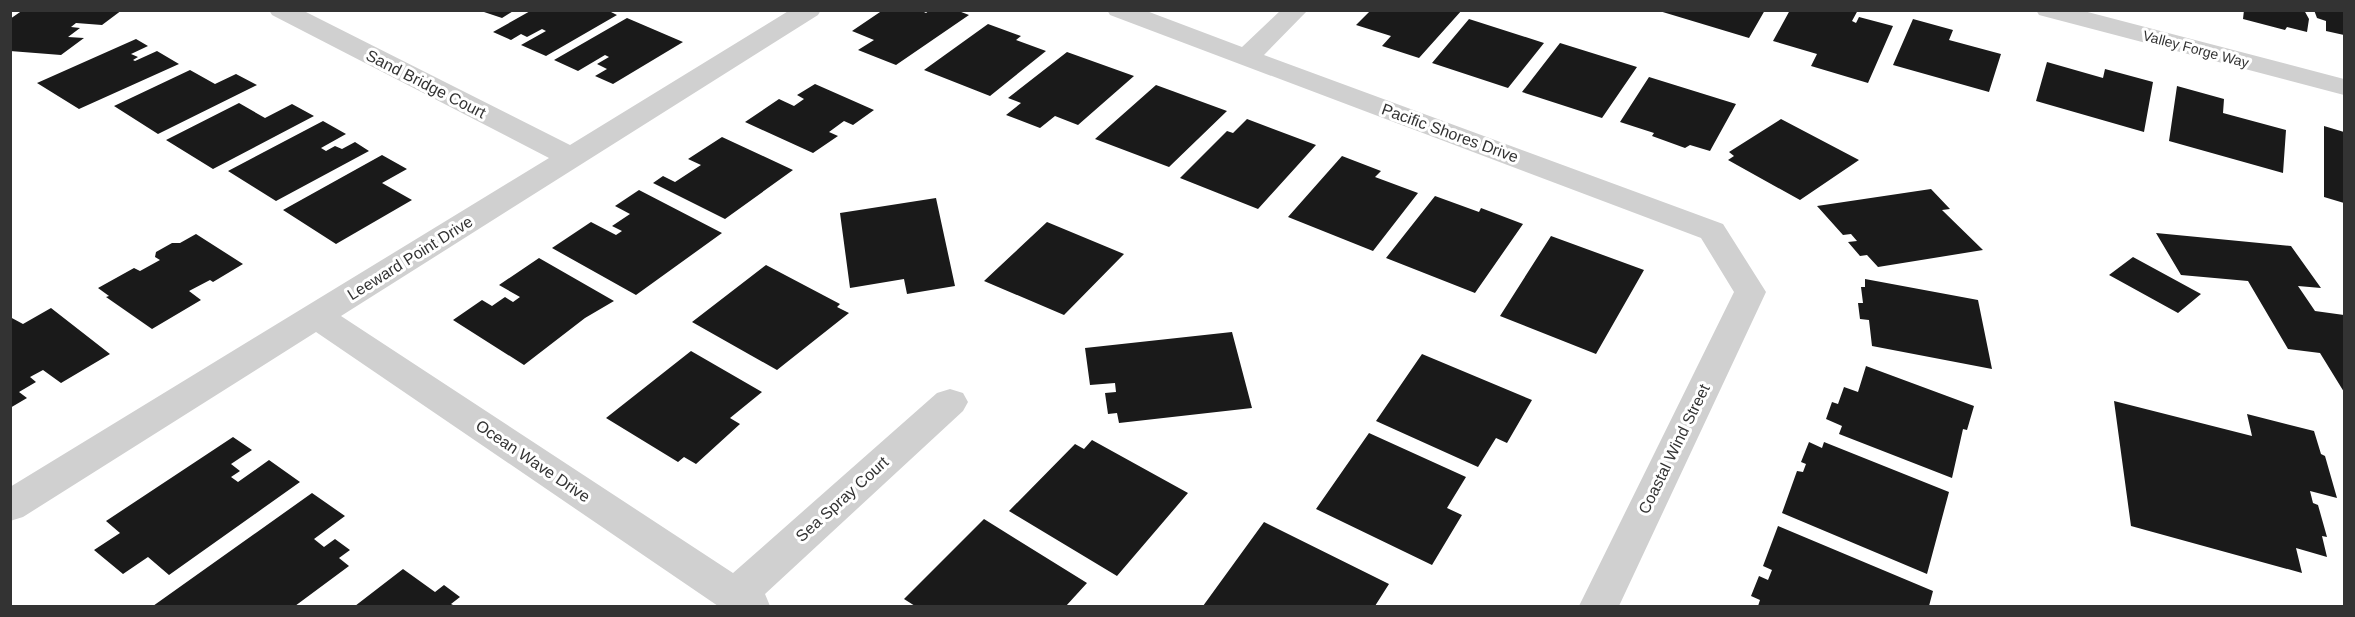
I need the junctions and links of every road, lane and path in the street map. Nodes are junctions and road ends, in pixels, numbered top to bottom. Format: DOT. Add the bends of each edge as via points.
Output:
graph roads {
  1 [pos="281,10"];
  2 [pos="809,10"];
  3 [pos="1119,10"];
  4 [pos="1296,10"];
  5 [pos="2048,10"];
  6 [pos="1246,57"];
  7 [pos="2344,87"];
  8 [pos="572,158"];
  9 [pos="1750,292"];
  10 [pos="316,316"];
  11 [pos="950,402"];
  12 [pos="10,506"];
  13 [pos="743,601"];
  14 [pos="1599,606"];
  1 -- 8 [label="street, Sand Bridge Court"];
  2 -- 8 [label="street, Leeward Point Drive"];
  3 -- 6 [label="street, Pacific Shores Drive"];
  4 -- 6 [label="street"];
  5 -- 7 [label="street, Valley Forge Way"];
  6 -- 9 [label="street, Pacific Shores Drive" via="1712,231"];
  8 -- 10 [label="street, Leeward Point Drive"];
  9 -- 14 [label="street, Coastal Wind Street"];
  10 -- 12 [label="street, Leeward Point Drive"];
  10 -- 13 [label="street, Ocean Wave Drive"];
  11 -- 13 [label="street, Sea Spray Court"];
}
